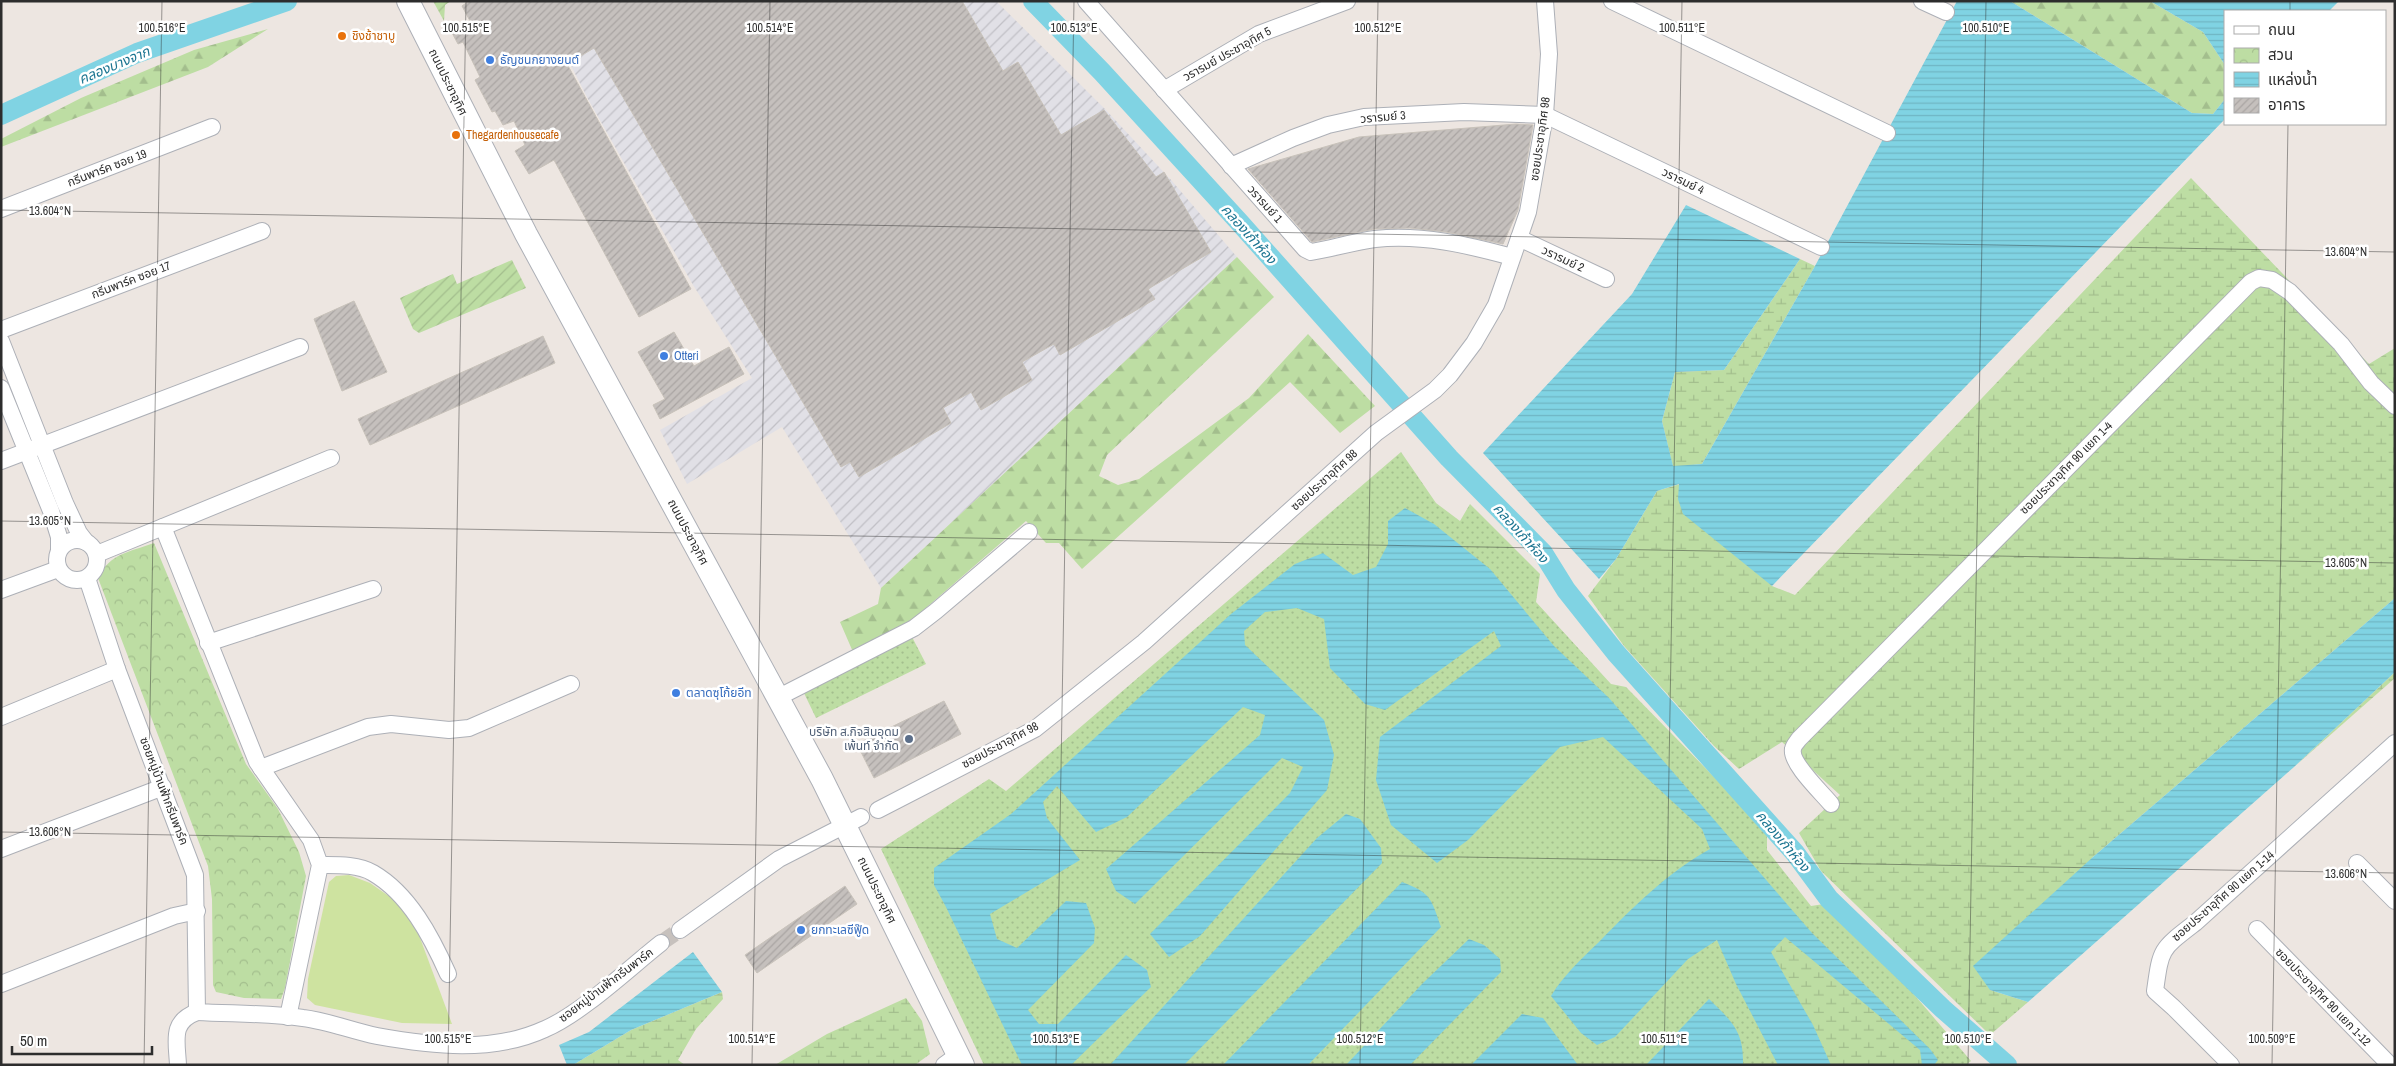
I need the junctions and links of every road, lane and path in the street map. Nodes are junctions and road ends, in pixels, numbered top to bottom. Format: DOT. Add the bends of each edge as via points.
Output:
graph roads {
  1 [pos="408,1"];
  2 [pos="1086,1"];
  3 [pos="1347,1"];
  4 [pos="1545,1"];
  5 [pos="1612,1"];
  6 [pos="1922,1"];
  7 [pos="1946,12"];
  8 [pos="1164,90"];
  9 [pos="1544,114"];
  10 [pos="212,127"];
  11 [pos="1888,133"];
  12 [pos="1231,166"];
  13 [pos="1,209"];
  14 [pos="262,231"];
  15 [pos="1519,238"];
  16 [pos="1821,247"];
  17 [pos="1512,257"];
  18 [pos="1606,279"];
  19 [pos="1,330"];
  20 [pos="1,341"];
  21 [pos="300,347"];
  22 [pos="1,388"];
  23 [pos="2395,406"];
  24 [pos="35,448"];
  25 [pos="331,458"];
  26 [pos="1,462"];
  27 [pos="163,527"];
  28 [pos="1029,532"];
  29 [pos="86,542"];
  30 [pos="59,550"];
  31 [pos="97,554"];
  32 [pos="58,569"];
  33 [pos="87,578"];
  34 [pos="373,589"];
  35 [pos="1,590"];
  36 [pos="208,643"];
  37 [pos="117,669"];
  38 [pos="571,684"];
  39 [pos="777,698"];
  40 [pos="1,717"];
  41 [pos="2395,743"];
  42 [pos="260,768"];
  43 [pos="163,787"];
  44 [pos="1831,804"];
  45 [pos="878,810"];
  46 [pos="853,821"];
  47 [pos="1,849"];
  48 [pos="2357,862"];
  49 [pos="320,865"];
  50 [pos="2395,901"];
  51 [pos="197,911"];
  52 [pos="2257,929"];
  53 [pos="680,930"];
  54 [pos="661,943"];
  55 [pos="448,974"];
  56 [pos="1,984"];
  57 [pos="197,1012"];
  58 [pos="288,1017"];
  59 [pos="955,1062"];
  60 [pos="178,1065"];
  61 [pos="2231,1065"];
  62 [pos="2390,1065"];
  1 -- 39 [label="main road, ถนนประชาอุทิศ" via="526,234"];
  2 -- 8 [label="street, วรารมย์ 1"];
  3 -- 8 [label="street, วรารมย์ ประชาอุทิศ 5" via="1259,34"];
  4 -- 9 [label="street, ซอยประชาอุทิศ 98" via="1549,54"];
  5 -- 11 [label="street"];
  6 -- 7 [label="street"];
  8 -- 12 [label="street, วรารมย์ 1"];
  9 -- 12 [label="street, วรารมย์ 3" via="1464,112 1364,117 1328,125"];
  9 -- 15 [label="street, ซอยประชาอุทิศ 98" via="1539,160"];
  9 -- 16 [label="street, วรารมย์ 4"];
  10 -- 13 [label="street, กรีนพาร์ค ซอย 19"];
  12 -- 17 [label="street, วรารมย์ 1" via="1311,252 1356,242 1410,238 1468,245"];
  14 -- 19 [label="street, กรีนพาร์ค ซอย 17"];
  15 -- 17 [label="street, ซอยประชาอุทิศ 98"];
  15 -- 18 [label="street, วรารมย์ 2"];
  17 -- 45 [label="street, ซอยประชาอุทิศ 98" via="1496,305 1474,343 1435,390 1376,433 1144,642 1035,729"];
  20 -- 24 [label="street"];
  21 -- 24 [label="street"];
  22 -- 24 [label="street"];
  23 -- 44 [label="street, ซอยประชาอุทิศ 90 แยก 1-4" via="2290,292 2272,280 2260,278 2251,282 1799,739 1792,748 1797,764"];
  24 -- 26 [label="street"];
  24 -- 29 [label="street"];
  24 -- 30 [label="street" via="59,537"];
  25 -- 27 [label="street"];
  27 -- 31 [label="street"];
  27 -- 36 [label="street"];
  28 -- 39 [label="street" via="914,628"];
  29 -- 30 [label="street" via="69,541"];
  29 -- 31 [label="street"];
  30 -- 32 [label="street"];
  31 -- 33 [label="street" via="96,568"];
  32 -- 33 [label="street" via="74,580"];
  32 -- 35 [label="street"];
  33 -- 37 [label="street, ซอยหมู่บ้านฟ้ากรีนพาร์ค"];
  34 -- 36 [label="street"];
  36 -- 42 [label="street"];
  37 -- 40 [label="street"];
  37 -- 43 [label="street, ซอยหมู่บ้านฟ้ากรีนพาร์ค"];
  38 -- 42 [label="street" via="470,728 449,730 390,724 368,727"];
  39 -- 46 [label="main road, ถนนประชาอุทิศ"];
  41 -- 61 [label="street, ซอยประชาอุทิศ 90 แยก 1-14" via="2166,946 2158,962 2155,991"];
  42 -- 49 [label="street" via="311,840"];
  43 -- 47 [label="street"];
  43 -- 51 [label="street, ซอยหมู่บ้านฟ้ากรีนพาร์ค" via="195,875"];
  46 -- 53 [label="street" via="778,859"];
  46 -- 59 [label="main road, ถนนประชาอุทิศ"];
  48 -- 50 [label="street"];
  49 -- 55 [label="street" via="348,866 372,872 398,893 421,922"];
  49 -- 58 [label="street"];
  51 -- 56 [label="street" via="174,916"];
  51 -- 57 [label="street, ซอยหมู่บ้านฟ้ากรีนพาร์ค"];
  52 -- 62 [label="street, ซอยประชาอุทิศ 90 แยก 1-12"];
  54 -- 58 [label="street, ซอยหมู่บ้านฟ้ากรีนพาร์ค" via="574,1012 546,1029 514,1040 443,1045 377,1036"];
  57 -- 58 [label="street, ซอยหมู่บ้านฟ้ากรีนพาร์ค"];
  57 -- 60 [label="street" via="185,1016 180,1024"];
}
